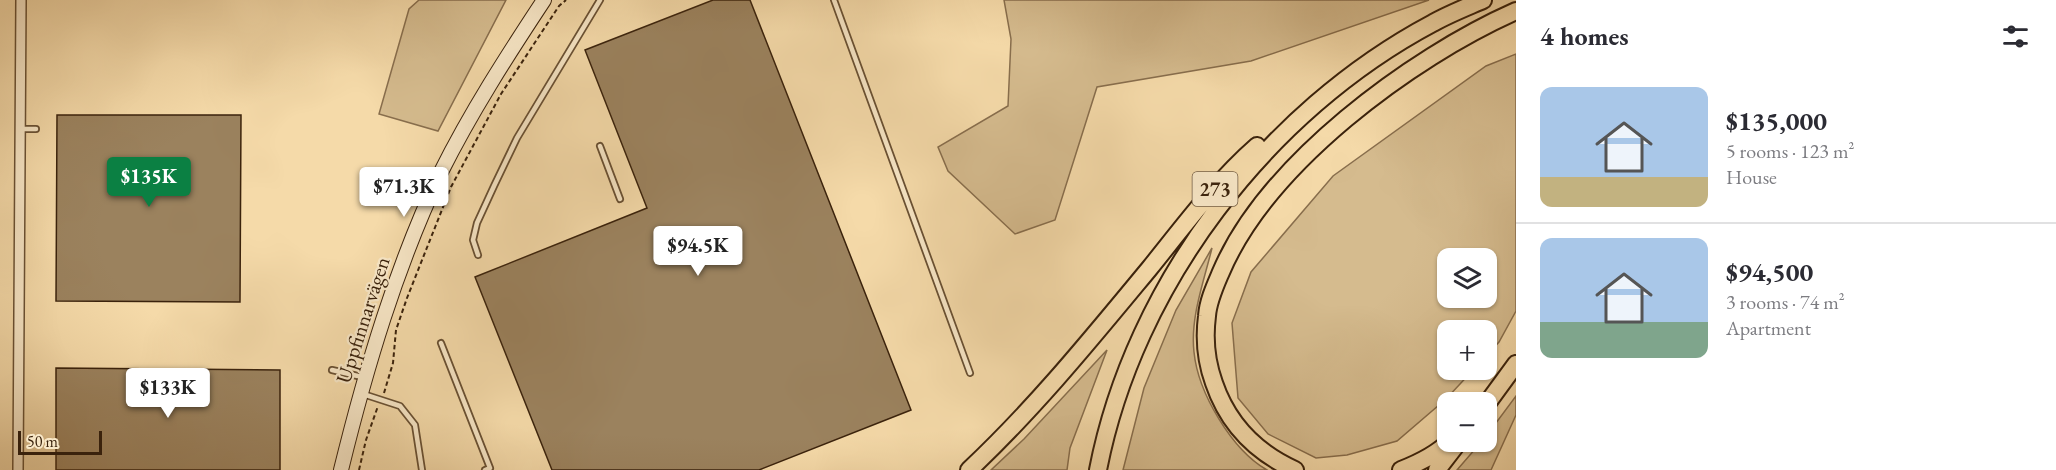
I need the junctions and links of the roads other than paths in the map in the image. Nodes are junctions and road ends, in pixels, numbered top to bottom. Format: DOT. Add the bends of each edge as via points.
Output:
graph roads {
  1 [pos="21,0"];
  2 [pos="544,0"];
  3 [pos="600,0"];
  4 [pos="834,0"];
  5 [pos="1483,0"];
  6 [pos="1516,11"];
  7 [pos="1309,110"];
  8 [pos="21,129"];
  9 [pos="36,129"];
  10 [pos="600,146"];
  11 [pos="620,199"];
  12 [pos="478,255"];
  13 [pos="441,343"];
  14 [pos="1516,364"];
  15 [pos="332,370"];
  16 [pos="970,373"];
  17 [pos="365,377"];
  18 [pos="1496,392"];
  19 [pos="360,394"];
  20 [pos="1437,451"];
  21 [pos="1451,452"];
  22 [pos="488,469"];
  23 [pos="18,470"];
  24 [pos="341,470"];
  25 [pos="422,470"];
  26 [pos="969,470"];
  27 [pos="1098,470"];
  28 [pos="1295,470"];
  29 [pos="1401,470"];
  30 [pos="1437,470"];
  1 -- 8 [label="street"];
  2 -- 17 [label="street, Uppfinnarvägen" via="486,89 441,172 408,249"];
  3 -- 12 [label="lane" via="494,186 473,240"];
  4 -- 16 [label="lane"];
  5 -- 7 [label="highway, 273" via="1433,23 1370,62"];
  6 -- 28 [label="highway" via="1455,42 1355,111 1273,192 1229,253 1207,314 1210,371 1232,421 1253,445"];
  7 -- 26 [label="highway, 273" via="1234,168 1052,385"];
  7 -- 27 [label="highway" via="1251,167 1178,267 1129,367"];
  8 -- 9 [label="lane"];
  8 -- 23 [label="street"];
  10 -- 11 [label="lane"];
  13 -- 22 [label="lane"];
  14 -- 18 [label="highway"];
  15 -- 17 [label="lane"];
  17 -- 19 [label="street, Uppfinnarvägen"];
  19 -- 24 [label="street, Uppfinnarvägen"];
  19 -- 25 [label="lane" via="400,406 415,425"];
  20 -- 29 [label="highway"];
  21 -- 30 [label="highway"];
}
